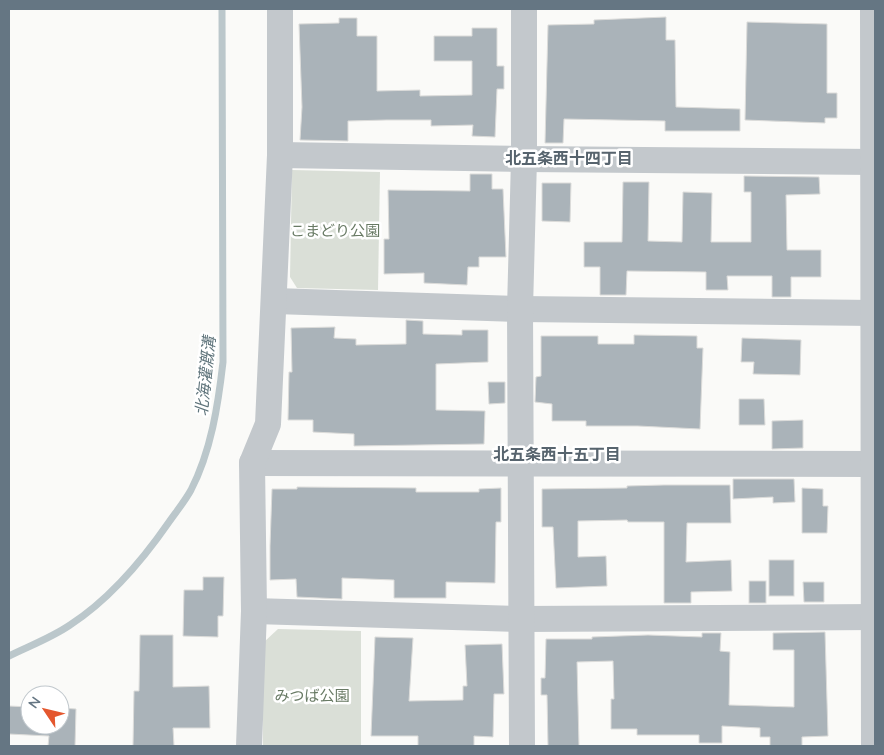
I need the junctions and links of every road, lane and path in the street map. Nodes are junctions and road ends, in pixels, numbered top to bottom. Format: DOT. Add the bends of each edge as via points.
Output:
graph roads {
  1 [pos="280,9"];
  2 [pos="524,9"];
  3 [pos="875,12"];
  4 [pos="280,155"];
  5 [pos="524,159"];
  6 [pos="875,162"];
  7 [pos="275,302"];
  8 [pos="520,309"];
  9 [pos="875,313"];
  10 [pos="252,463"];
  11 [pos="521,464"];
  12 [pos="875,464"];
  13 [pos="254,611"];
  14 [pos="875,617"];
  15 [pos="521,619"];
  16 [pos="249,746"];
  17 [pos="522,746"];
  18 [pos="875,746"];
  1 -- 4 [label="street"];
  2 -- 5 [label="street"];
  3 -- 6 [label="street"];
  4 -- 5 [label="street"];
  4 -- 7 [label="street"];
  5 -- 6 [label="street"];
  5 -- 8 [label="street"];
  6 -- 9 [label="street"];
  7 -- 8 [label="street"];
  7 -- 10 [label="street" via="268,424"];
  8 -- 9 [label="street"];
  8 -- 11 [label="street"];
  9 -- 12 [label="street"];
  10 -- 11 [label="street"];
  10 -- 13 [label="street"];
  11 -- 12 [label="street"];
  11 -- 15 [label="street"];
  12 -- 14 [label="street"];
  13 -- 15 [label="street"];
  13 -- 16 [label="street"];
  14 -- 15 [label="street"];
  14 -- 18 [label="street"];
  15 -- 17 [label="street"];
}
